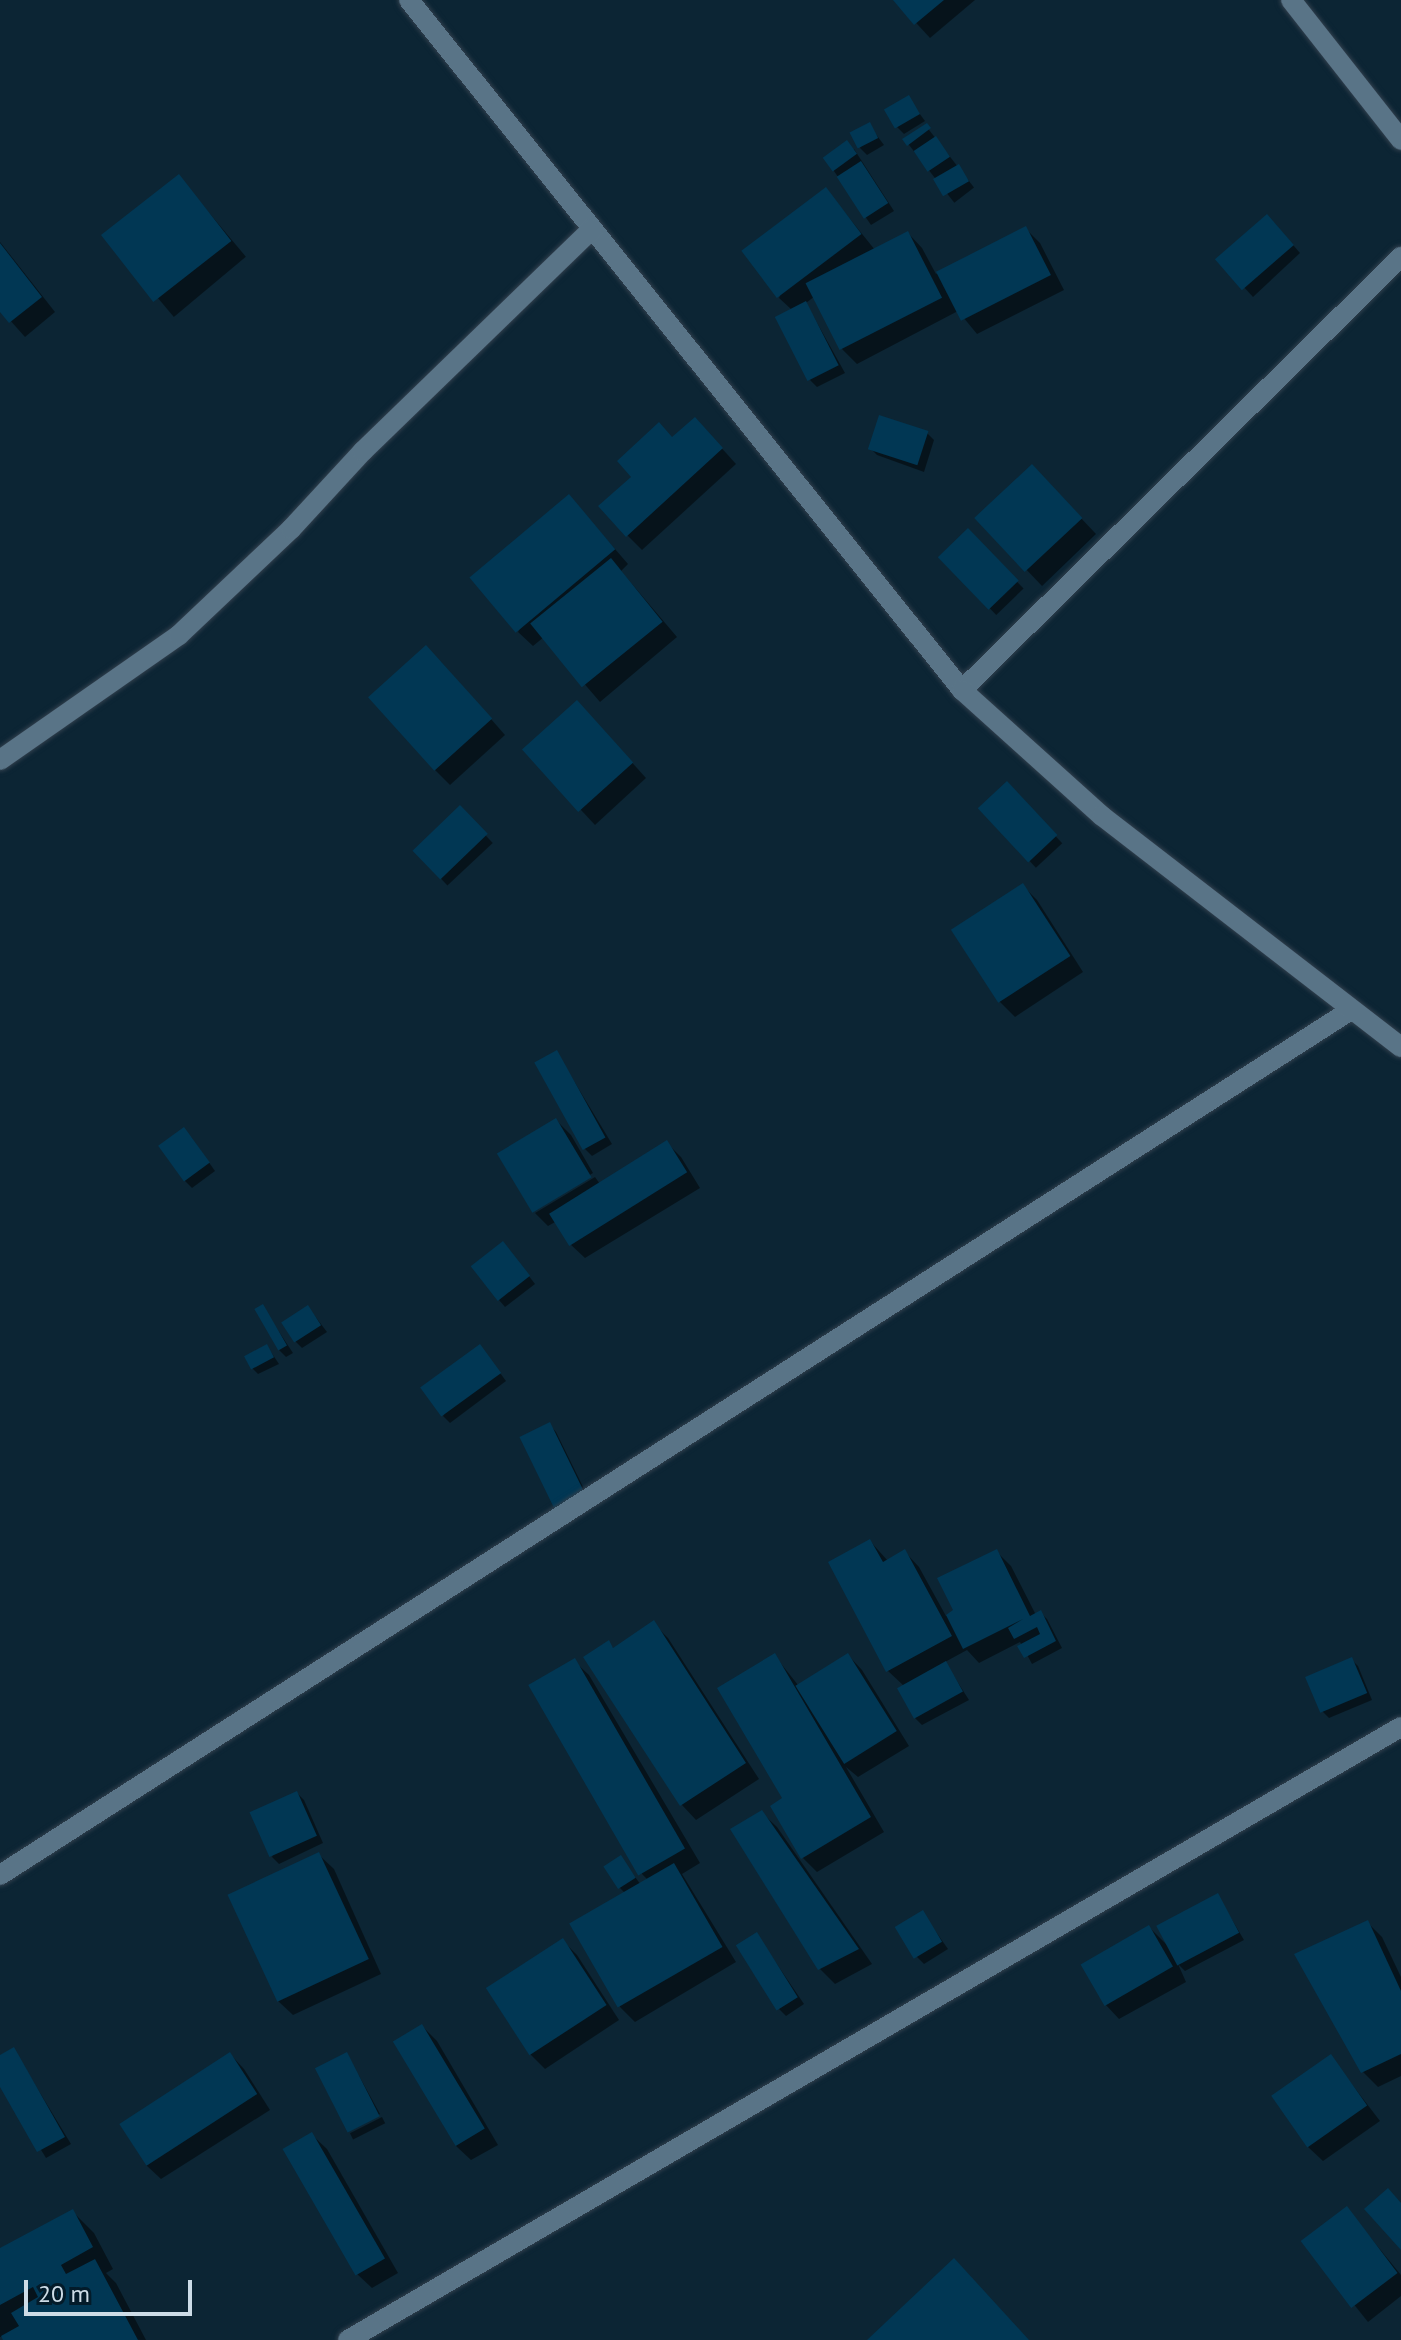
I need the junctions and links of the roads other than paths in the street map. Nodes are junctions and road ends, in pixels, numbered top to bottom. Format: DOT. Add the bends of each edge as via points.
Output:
graph roads {
  1 [pos="409,0"];
  2 [pos="1291,0"];
  3 [pos="1401,140"];
  4 [pos="592,229"];
  5 [pos="1401,257"];
  6 [pos="962,690"];
  7 [pos="0,760"];
  8 [pos="1351,1010"];
  9 [pos="1401,1047"];
  10 [pos="1401,1727"];
  11 [pos="0,1875"];
  12 [pos="348,2340"];
  1 -- 4 [label="street"];
  2 -- 3 [label="street"];
  4 -- 6 [label="street"];
  4 -- 7 [label="street" via="179,635"];
  5 -- 6 [label="street"];
  6 -- 8 [label="street" via="1102,816"];
  8 -- 9 [label="street"];
  8 -- 11 [label="street"];
  10 -- 12 [label="street"];
}
